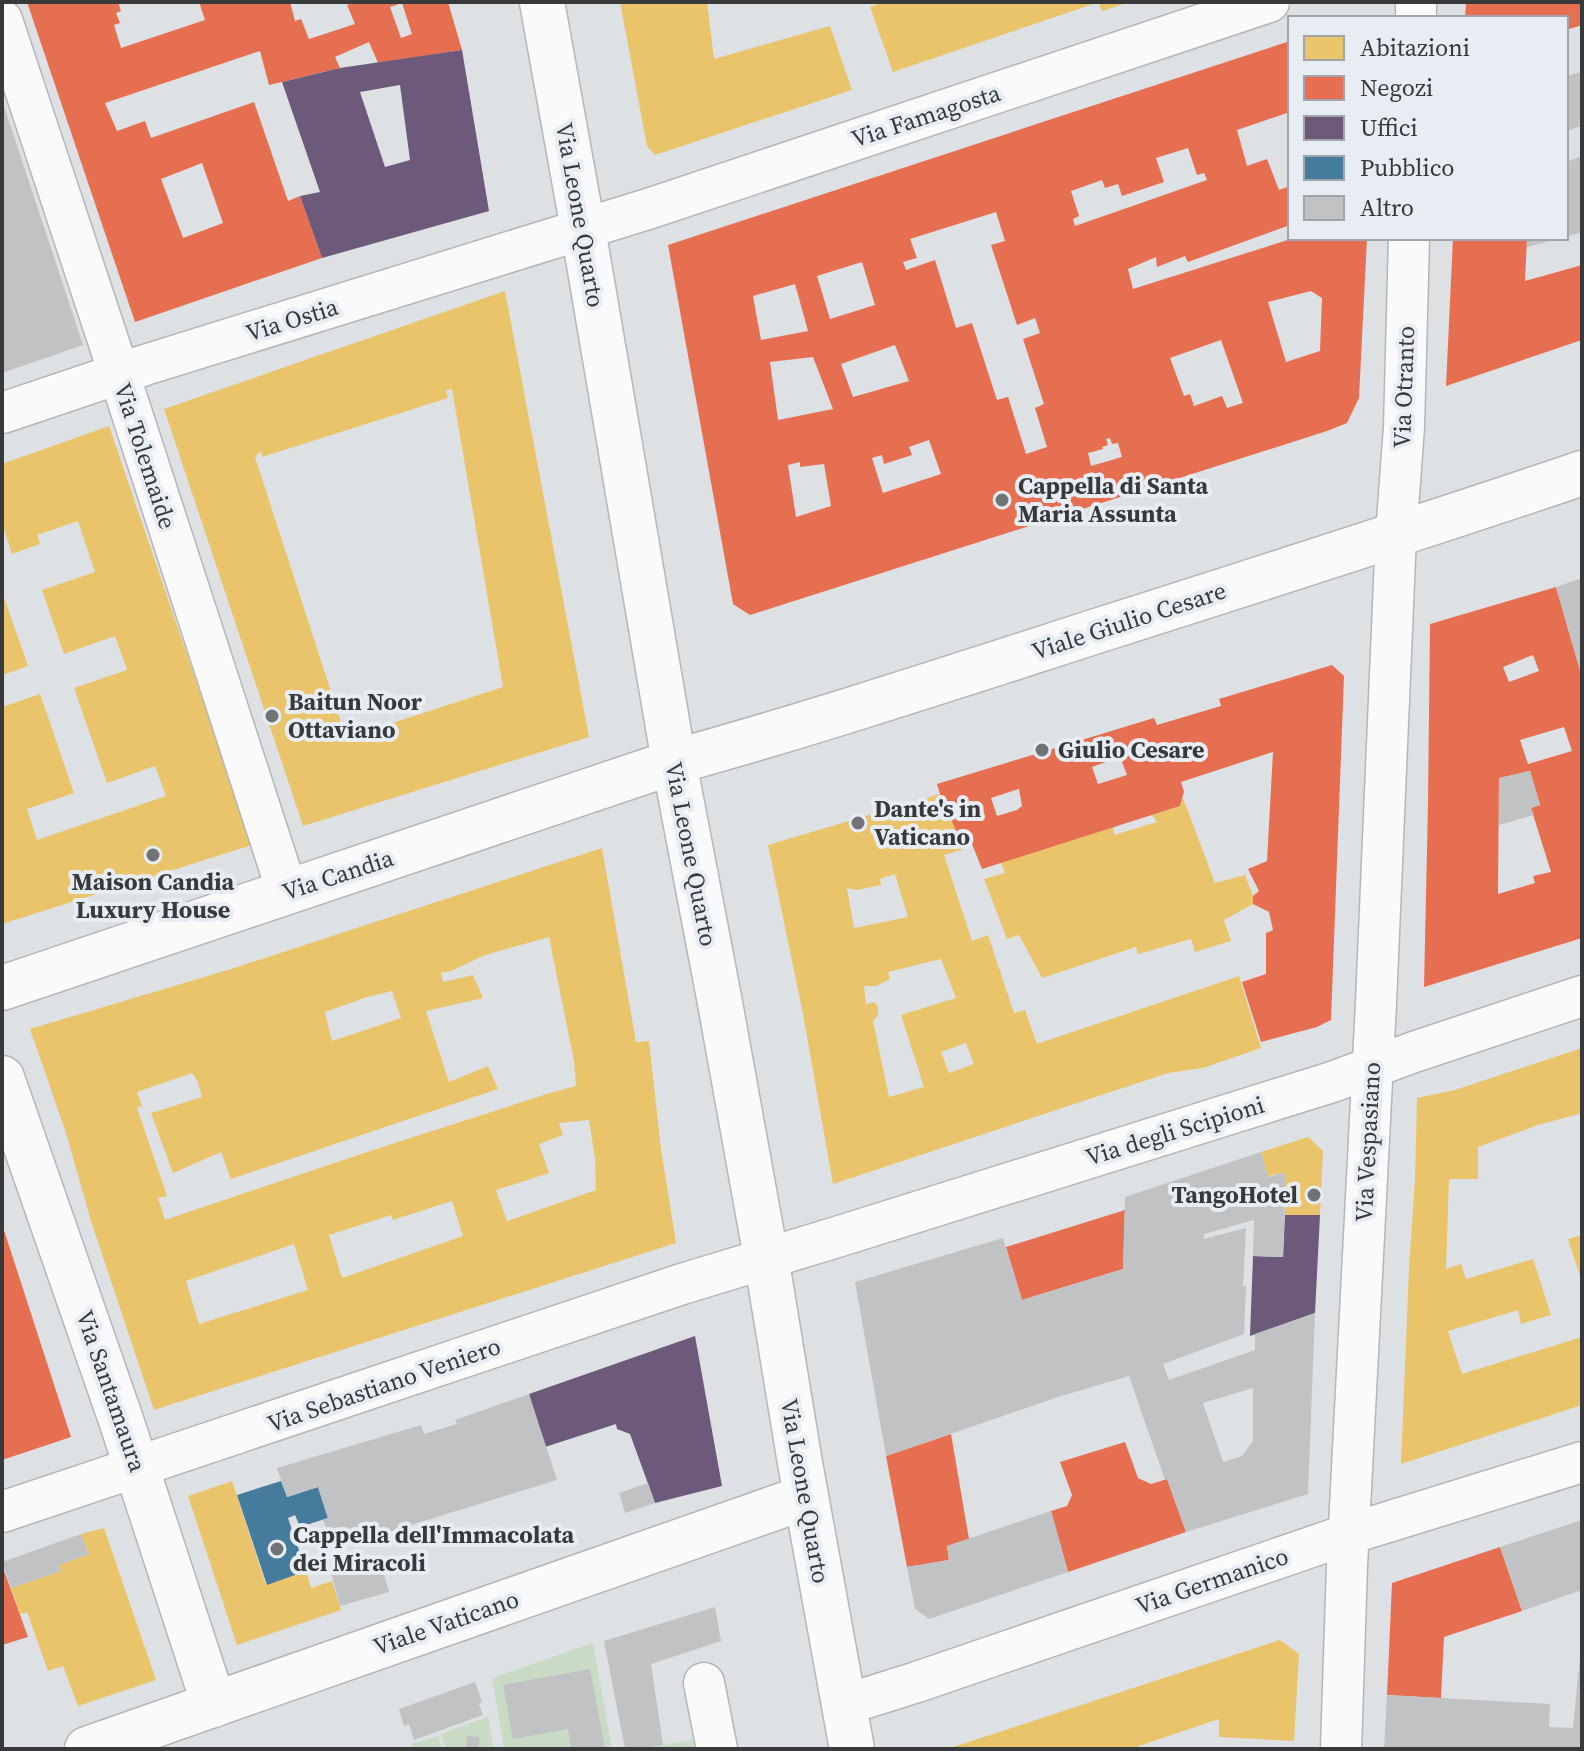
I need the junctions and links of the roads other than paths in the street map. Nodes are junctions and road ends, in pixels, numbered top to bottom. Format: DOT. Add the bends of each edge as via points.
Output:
graph roads {
  1 [pos="542,2"];
  2 [pos="1269,2"];
  3 [pos="2,20"];
  4 [pos="583,229"];
  5 [pos="1409,240"];
  6 [pos="119,374"];
  7 [pos="2,413"];
  8 [pos="1582,473"];
  9 [pos="1396,535"];
  10 [pos="674,762"];
  11 [pos="287,891"];
  12 [pos="2,988"];
  13 [pos="1582,996"];
  14 [pos="1372,1067"];
  15 [pos="2,1078"];
  16 [pos="766,1257"];
  17 [pos="1582,1462"];
  18 [pos="137,1468"];
  19 [pos="806,1497"];
  20 [pos="2,1512"];
  21 [pos="1349,1534"];
  22 [pos="704,1683"];
  23 [pos="214,1705"];
  24 [pos="844,1705"];
  25 [pos="87,1749"];
  26 [pos="717,1749"];
  27 [pos="852,1749"];
  28 [pos="1341,1749"];
  1 -- 4 [label="main road, Via Leone Quarto"];
  2 -- 4 [label="street, Via Famagosta"];
  3 -- 6 [label="street, Via Tolemaide"];
  4 -- 6 [label="street, Via Ostia"];
  4 -- 10 [label="main road, Via Leone Quarto"];
  5 -- 9 [label="street, Via Otranto"];
  6 -- 7 [label="street, Via Ostia"];
  6 -- 11 [label="street, Via Tolemaide"];
  8 -- 9 [label="main road, Viale Giulio Cesare"];
  9 -- 10 [label="main road, Viale Giulio Cesare"];
  9 -- 14 [label="street, Via Vespasiano"];
  10 -- 11 [label="main road, Via Candia"];
  10 -- 16 [label="main road, Via Leone Quarto"];
  11 -- 12 [label="main road, Via Candia"];
  13 -- 14 [label="street, Via degli Scipioni"];
  14 -- 16 [label="street, Via degli Scipioni"];
  14 -- 21 [label="street, Via Vespasiano"];
  15 -- 18 [label="main road, Via Santamaura"];
  16 -- 18 [label="street, Via Sebastiano Veniero"];
  16 -- 19 [label="main road, Via Leone Quarto"];
  17 -- 21 [label="street, Via Germanico"];
  18 -- 20 [label="street, Via Sebastiano Veniero"];
  18 -- 23 [label="main road, Via Santamaura"];
  19 -- 23 [label="main road, Viale Vaticano"];
  19 -- 24 [label="main road, Via Leone Quarto"];
  21 -- 24 [label="street, Via Germanico"];
  21 -- 28 [label="street, Via Vespasiano"];
  22 -- 26 [label="street"];
  23 -- 25 [label="main road, Viale Vaticano"];
  24 -- 27 [label="main road, Via Leone Quarto"];
}
